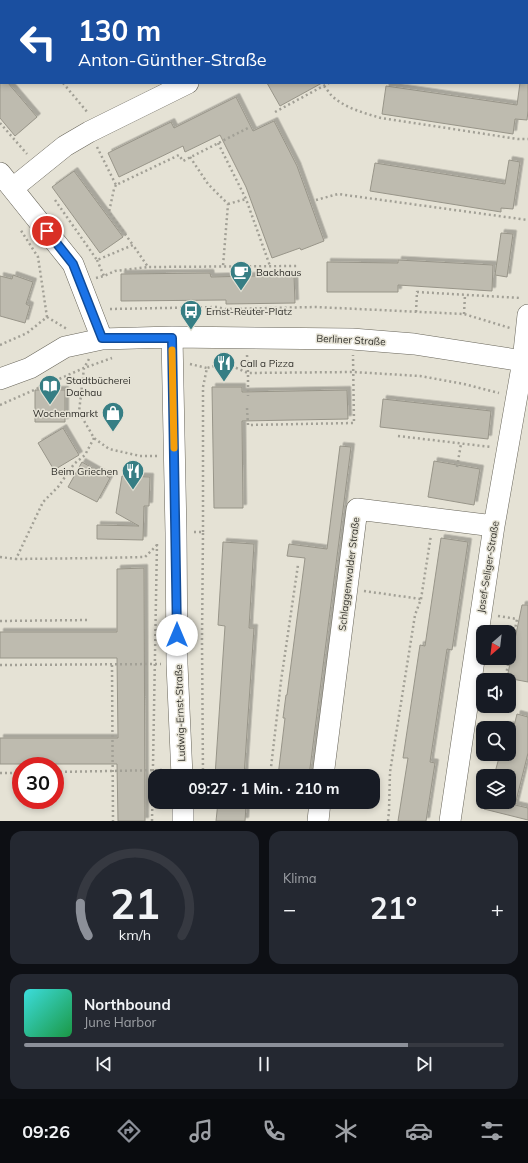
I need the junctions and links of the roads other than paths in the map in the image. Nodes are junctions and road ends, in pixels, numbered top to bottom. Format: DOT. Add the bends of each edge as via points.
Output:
graph roads {
  1 [pos="186,84"];
  2 [pos="6,180"];
  3 [pos="527,324"];
  4 [pos="102,338"];
  5 [pos="172,338"];
  6 [pos="525,362"];
  7 [pos="0,378"];
  8 [pos="494,526"];
  9 [pos="182,769"];
  10 [pos="324,769"];
  11 [pos="183,809"];
  12 [pos="319,809"];
  13 [pos="184,821"];
  14 [pos="318,821"];
  15 [pos="450,821"];
  1 -- 2 [label="street" via="65,146 38,168"];
  2 -- 4 [label="street" via="73,264"];
  3 -- 6 [label="street, Josef-Seliger-Straße"];
  4 -- 5 [label="street, Berliner Straße"];
  4 -- 7 [label="street, Berliner Straße" via="65,347 30,368"];
  5 -- 6 [label="street, Berliner Straße" via="352,339 414,344"];
  5 -- 9 [label="street, Ludwig-Ernst-Straße" via="166,535 177,664"];
  6 -- 8 [label="street, Josef-Seliger-Straße"];
  8 -- 10 [label="street, Schlaggenwalder Straße" via="357,508"];
  8 -- 15 [label="street, Josef-Seliger-Straße"];
  11 -- 13 [label="street"];
  12 -- 14 [label="street"];
}
